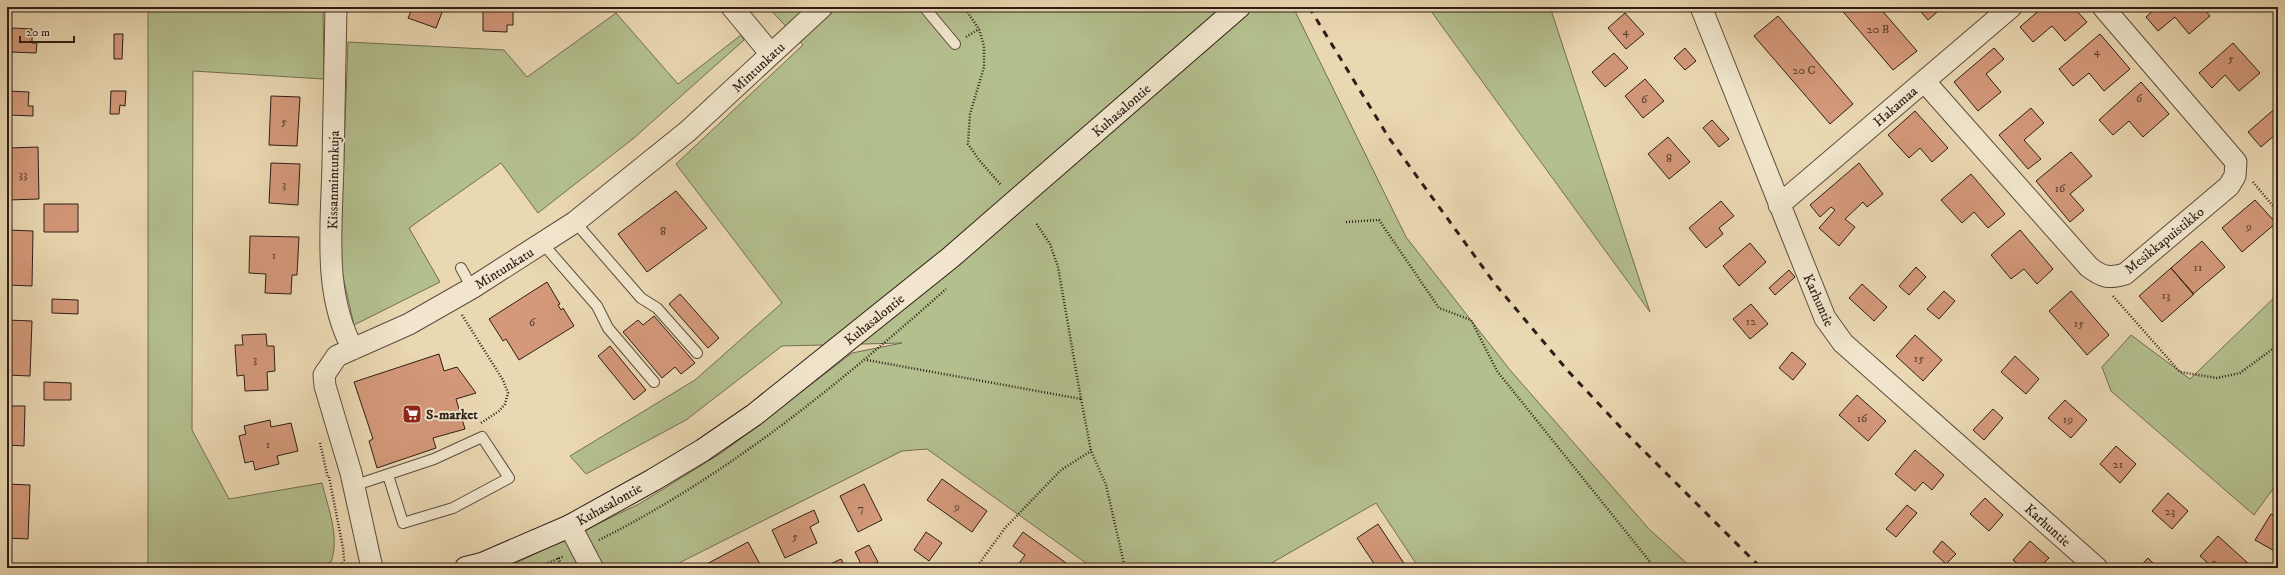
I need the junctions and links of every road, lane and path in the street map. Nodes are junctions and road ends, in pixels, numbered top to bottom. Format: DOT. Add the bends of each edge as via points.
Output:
graph roads {
  1 [pos="336,7"];
  2 [pos="732,7"];
  3 [pos="822,7"];
  4 [pos="924,7"];
  5 [pos="964,7"];
  6 [pos="1701,7"];
  7 [pos="2011,7"];
  8 [pos="2103,7"];
  9 [pos="1238,8"];
  10 [pos="955,44"];
  11 [pos="771,54"];
  12 [pos="1924,81"];
  13 [pos="2236,162"];
  14 [pos="1001,185"];
  15 [pos="1780,205"];
  16 [pos="2278,212"];
  17 [pos="575,222"];
  18 [pos="1346,222"];
  19 [pos="1036,223"];
  20 [pos="543,244"];
  21 [pos="461,268"];
  22 [pos="472,288"];
  23 [pos="2109,292"];
  24 [pos="452,300"];
  25 [pos="2278,345"];
  26 [pos="353,349"];
  27 [pos="697,353"];
  28 [pos="866,360"];
  29 [pos="654,382"];
  30 [pos="1081,399"];
  31 [pos="480,424"];
  32 [pos="1091,451"];
  33 [pos="388,475"];
  34 [pos="352,479"];
  35 [pos="570,526"];
  36 [pos="558,558"];
  37 [pos="340,568"];
  38 [pos="372,568"];
  39 [pos="466,568"];
  40 [pos="563,568"];
  41 [pos="592,568"];
  42 [pos="976,568"];
  43 [pos="1125,568"];
  44 [pos="1655,568"];
  45 [pos="2097,568"];
  1 -- 26 [label="street, Kissanmintunkuja" via="331,258 338,310 346,337"];
  2 -- 11 [label="street"];
  3 -- 11 [label="street, Mintunkatu"];
  4 -- 10 [label="lane"];
  5 -- 14 [label="path" via="979,29 984,46 984,67 970,114 968,144"];
  6 -- 15 [label="street, Karhuntie"];
  7 -- 12 [label="street, Hakamaa"];
  8 -- 13 [label="street"];
  9 -- 35 [label="main road, Kuhasalontie" via="950,258 754,415 697,454"];
  11 -- 17 [label="street, Mintunkatu" via="688,131"];
  12 -- 13 [label="street, Mesikkapuistikko" via="2089,267 2100,276 2111,278 2125,274 2136,265 2229,186 2235,176"];
  12 -- 15 [label="street, Hakamaa"];
  13 -- 16 [label="path"];
  15 -- 45 [label="street, Karhuntie" via="1825,318 1843,343"];
  17 -- 20 [label="street, Mintunkatu"];
  17 -- 27 [label="lane" via="641,298 658,308"];
  18 -- 44 [label="path" via="1379,220 1440,308 1471,320 1497,371"];
  19 -- 30 [label="path" via="1050,244 1058,267"];
  20 -- 22 [label="street, Mintunkatu"];
  20 -- 29 [label="lane" via="597,306 608,328"];
  21 -- 22 [label="lane"];
  22 -- 24 [label="street, Mintunkatu"];
  23 -- 25 [label="path" via="2180,372 2217,378 2240,373"];
  24 -- 26 [label="street, Mintunkatu"];
  24 -- 31 [label="path" via="503,380 508,393 505,404 499,411"];
  26 -- 34 [label="street, Mintunkatu" via="337,356 324,375"];
  28 -- 30 [label="path"];
  30 -- 32 [label="path"];
  32 -- 42 [label="path" via="1062,470 1005,528"];
  32 -- 43 [label="path" via="1106,485"];
  33 -- 33 [label="lane" via="434,459 482,437 509,478 453,508 403,524"];
  33 -- 34 [label="lane"];
  34 -- 37 [label="path" via="328,478 343,548 344,560"];
  34 -- 38 [label="street, Mintunkatu"];
  35 -- 39 [label="main road, Kuhasalontie" via="482,564"];
  35 -- 41 [label="main road"];
  36 -- 40 [label="path"];
}
